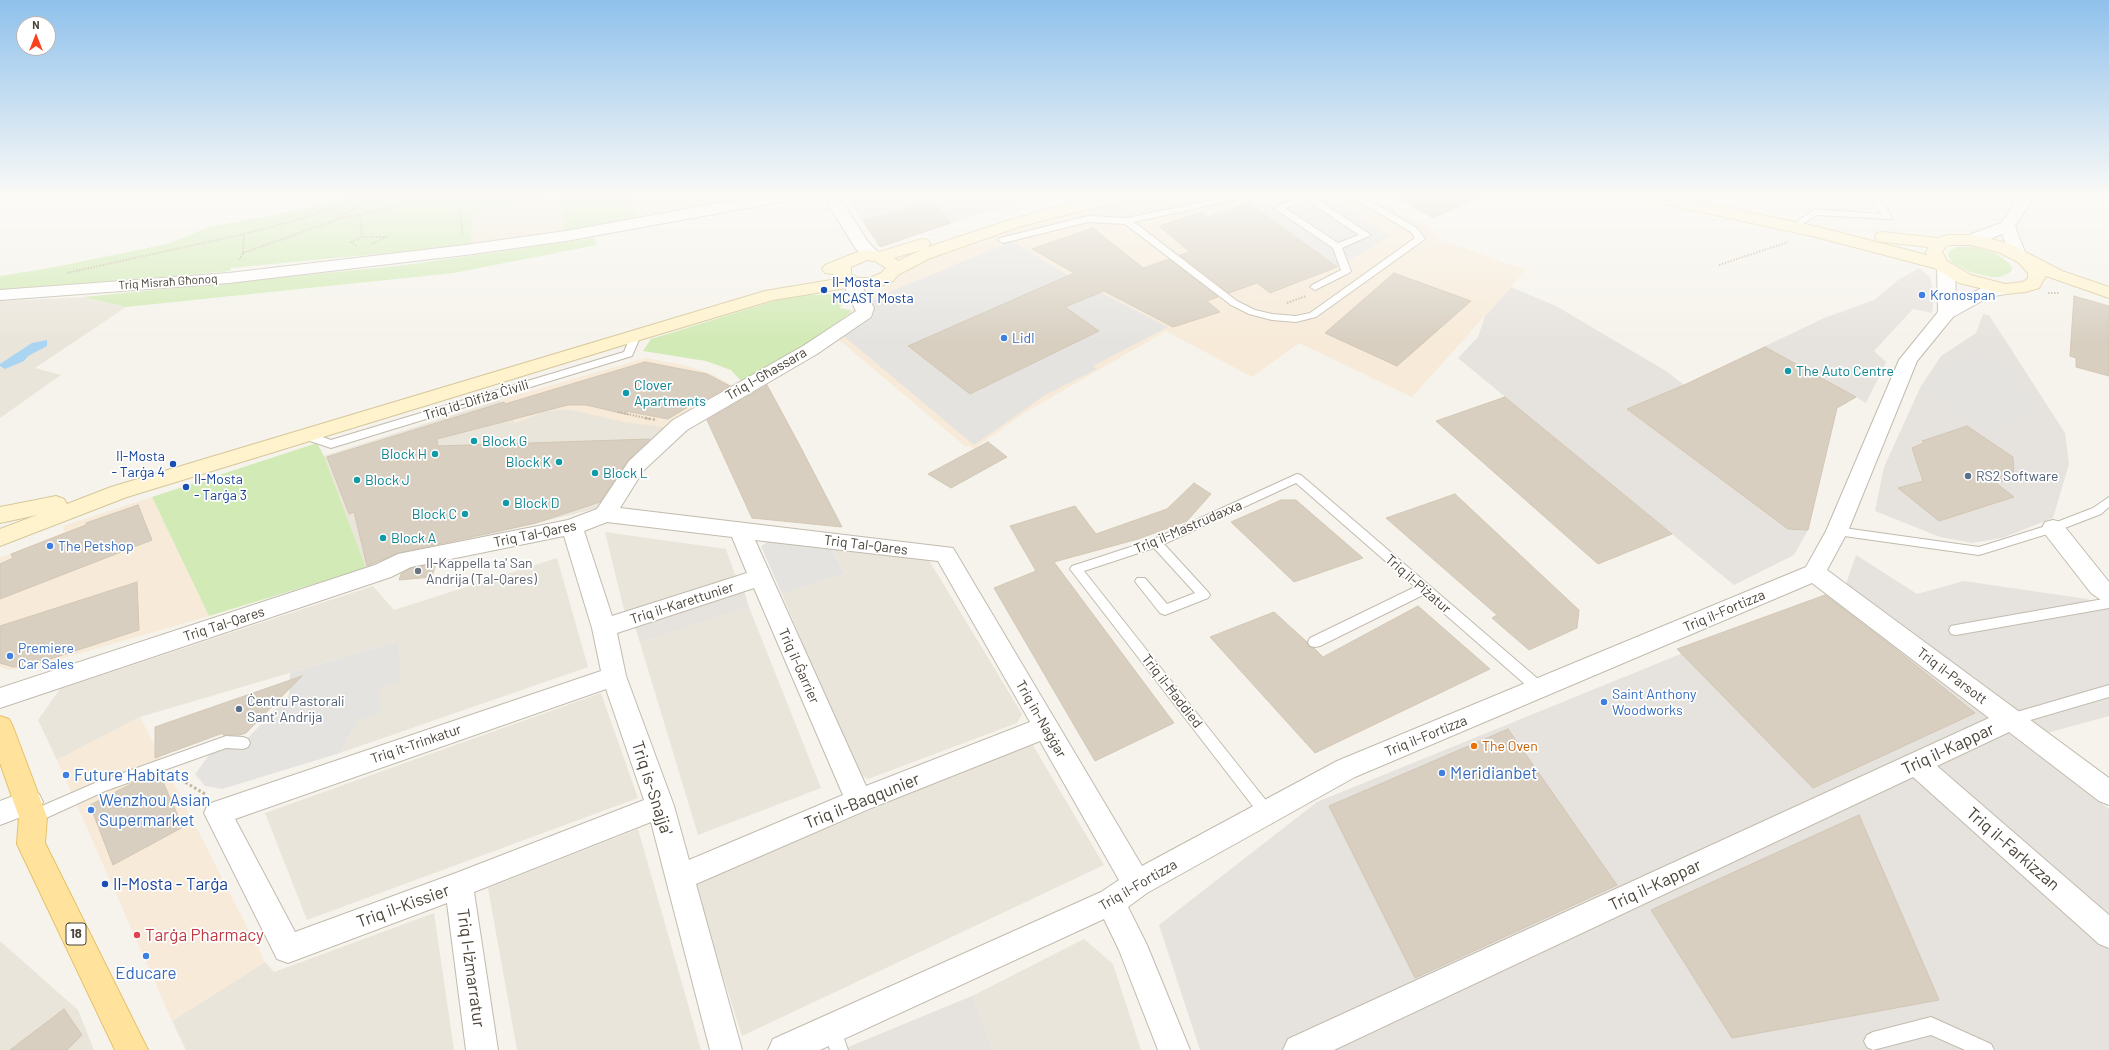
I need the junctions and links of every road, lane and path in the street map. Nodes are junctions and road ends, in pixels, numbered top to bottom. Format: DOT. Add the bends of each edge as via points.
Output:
graph roads {
  1 [pos="193,245"];
  2 [pos="244,245"];
  3 [pos="266,245"];
  4 [pos="353,245"];
  5 [pos="377,245"];
  6 [pos="464,245"];
  7 [pos="501,245"];
  8 [pos="867,245"];
  9 [pos="903,245"];
  10 [pos="951,245"];
  11 [pos="1158,245"];
  12 [pos="1334,245"];
  13 [pos="1342,245"];
  14 [pos="1412,245"];
  15 [pos="1771,245"];
  16 [pos="1868,245"];
  17 [pos="1939,245"];
  18 [pos="1993,245"];
  19 [pos="2016,245"];
  20 [pos="1337,247"];
  21 [pos="465,250"];
  22 [pos="872,252"];
  23 [pos="364,256"];
  24 [pos="2021,257"];
  25 [pos="847,263"];
  26 [pos="1719,265"];
  27 [pos="1943,267"];
  28 [pos="892,271"];
  29 [pos="64,273"];
  30 [pos="854,283"];
  31 [pos="874,283"];
  32 [pos="2033,284"];
  33 [pos="2005,289"];
  34 [pos="1313,290"];
  35 [pos="2109,294"];
  36 [pos="0,295"];
  37 [pos="771,295"];
  38 [pos="1285,304"];
  39 [pos="865,311"];
  40 [pos="1947,313"];
  41 [pos="618,412"];
  42 [pos="680,425"];
  43 [pos="1297,478"];
  44 [pos="119,492"];
  45 [pos="2109,501"];
  46 [pos="604,514"];
  47 [pos="0,515"];
  48 [pos="572,527"];
  49 [pos="2053,528"];
  50 [pos="740,530"];
  51 [pos="1837,531"];
  52 [pos="0,538"];
  53 [pos="1156,543"];
  54 [pos="945,554"];
  55 [pos="1076,569"];
  56 [pos="1814,573"];
  57 [pos="760,578"];
  58 [pos="1141,580"];
  59 [pos="1423,589"];
  60 [pos="2109,594"];
  61 [pos="2109,603"];
  62 [pos="604,628"];
  63 [pos="1956,630"];
  64 [pos="1316,642"];
  65 [pos="614,676"];
  66 [pos="1540,689"];
  67 [pos="2109,691"];
  68 [pos="0,698"];
  69 [pos="2010,720"];
  70 [pos="0,727"];
  71 [pos="1046,727"];
  72 [pos="243,744"];
  73 [pos="181,758"];
  74 [pos="1916,764"];
  75 [pos="2109,793"];
  76 [pos="859,801"];
  77 [pos="660,806"];
  78 [pos="31,809"];
  79 [pos="228,809"];
  80 [pos="0,813"];
  81 [pos="1267,813"];
  82 [pos="679,878"];
  83 [pos="1137,884"];
  84 [pos="459,885"];
  85 [pos="1111,902"];
  86 [pos="2109,934"];
  87 [pos="836,1039"];
  88 [pos="1873,1041"];
  89 [pos="132,1050"];
  90 [pos="482,1050"];
  91 [pos="726,1050"];
  92 [pos="784,1050"];
  93 [pos="1174,1050"];
  94 [pos="1299,1050"];
  95 [pos="1985,1050"];
  1 -- 29 [label="path"];
  2 -- 3 [label="path" via="244,253"];
  4 -- 23 [label="path"];
  5 -- 23 [label="path"];
  6 -- 21 [label="path"];
  7 -- 21 [label="street, Triq Misraħ Għonoq"];
  8 -- 22 [label="street"];
  9 -- 22 [label="main road, Triq id-Difiża Ċivili"];
  10 -- 28 [label="main road, Triq id-Difiża Ċivili" via="922,255"];
  11 -- 14 [label="lane" via="1234,303 1252,312 1296,319 1313,316"];
  12 -- 20 [label="lane"];
  13 -- 20 [label="lane"];
  15 -- 26 [label="path" via="1747,257"];
  16 -- 27 [label="main road"];
  17 -- 27 [label="main road" via="1934,252"];
  18 -- 24 [label="main road"];
  19 -- 24 [label="street"];
  20 -- 34 [label="lane" via="1346,271"];
  21 -- 23 [label="street, Triq Misraħ Għonoq"];
  22 -- 25 [label="main road, Triq id-Difiża Ċivili"];
  22 -- 28 [label="main road" via="887,260 892,265"];
  23 -- 36 [label="street, Triq Misraħ Għonoq" via="229,278"];
  24 -- 32 [label="main road" via="2037,272 2037,279"];
  24 -- 35 [label="main road" via="2056,275"];
  25 -- 30 [label="main road" via="841,271 843,276"];
  25 -- 37 [label="main road, Triq id-Difiża Ċivili"];
  27 -- 33 [label="main road" via="1978,284"];
  27 -- 40 [label="street"];
  28 -- 31 [label="main road, Triq id-Difiża Ċivili" via="887,277"];
  30 -- 31 [label="main road, Triq id-Difiża Ċivili"];
  30 -- 37 [label="main road, Triq id-Difiża Ċivili"];
  30 -- 39 [label="street"];
  31 -- 39 [label="street"];
  32 -- 33 [label="main road" via="2017,289"];
  32 -- 35 [label="main road"];
  33 -- 40 [label="street" via="1984,292"];
  34 -- 38 [label="path"];
  37 -- 44 [label="main road, Triq id-Difiża Ċivili"];
  39 -- 42 [label="street, Triq l-Għassara" via="810,350"];
  40 -- 51 [label="street" via="1908,360"];
  41 -- 42 [label="path"];
  42 -- 46 [label="street, Triq l-Għassara" via="636,466"];
  43 -- 53 [label="lane, Triq il-Mastrudaxxa"];
  43 -- 59 [label="lane, Triq il-Piżatur"];
  44 -- 47 [label="main road, Triq id-Difiża Ċivili"];
  44 -- 52 [label="main road, Triq id-Difiża Ċivili"];
  45 -- 49 [label="lane" via="2097,511"];
  46 -- 48 [label="street, Triq Tal-Qares"];
  46 -- 50 [label="street, Triq Tal-Qares"];
  48 -- 62 [label="street, Triq is-Snajja'"];
  48 -- 68 [label="street, Triq Tal-Qares" via="406,560 383,571"];
  49 -- 51 [label="lane" via="1979,551"];
  49 -- 60 [label="street" via="2099,587"];
  50 -- 54 [label="street, Triq Tal-Qares"];
  50 -- 57 [label="street, Triq il-Ġarrier"];
  51 -- 56 [label="street"];
  53 -- 55 [label="lane, Triq il-Mastrudaxxa"];
  53 -- 58 [label="lane" via="1204,595 1165,610"];
  54 -- 71 [label="street, Triq in-Naġġar"];
  55 -- 81 [label="lane, Triq il-Ħaddied"];
  56 -- 66 [label="street, Triq il-Fortizza"];
  56 -- 69 [label="street, Triq il-Parsott"];
  57 -- 62 [label="street, Triq il-Karettunier"];
  57 -- 76 [label="street, Triq il-Ġarrier"];
  59 -- 64 [label="lane"];
  59 -- 66 [label="lane, Triq il-Piżatur"];
  61 -- 63 [label="lane"];
  62 -- 65 [label="street, Triq is-Snajja'"];
  65 -- 77 [label="street, Triq is-Snajja'"];
  65 -- 79 [label="street, Triq it-Trinkatur"];
  66 -- 81 [label="street, Triq il-Fortizza" via="1346,769"];
  67 -- 69 [label="lane"];
  69 -- 74 [label="street, Triq il-Kappar"];
  69 -- 75 [label="street, Triq il-Parsott"];
  70 -- 78 [label="main road, 18"];
  71 -- 76 [label="street, Triq il-Baqqunier"];
  71 -- 83 [label="street, Triq in-Naġġar"];
  72 -- 73 [label="lane" via="226,742"];
  73 -- 78 [label="lane"];
  73 -- 79 [label="path" via="183,781"];
  74 -- 86 [label="street, Triq il-Farkizzan"];
  74 -- 94 [label="street, Triq il-Kappar"];
  76 -- 82 [label="street, Triq il-Baqqunier"];
  77 -- 82 [label="street, Triq is-Snajja'"];
  77 -- 84 [label="street, Triq il-Kissier"];
  78 -- 80 [label="street"];
  78 -- 89 [label="main road, 18" via="31,844"];
  79 -- 84 [label="street, Triq il-Kissier" via="288,949"];
  81 -- 83 [label="street, Triq il-Fortizza"];
  82 -- 91 [label="street, Triq is-Snajja'"];
  83 -- 85 [label="street, Triq il-Fortizza"];
  84 -- 90 [label="street, Triq l-Iżmarratur"];
  85 -- 87 [label="street, Triq il-Fortizza"];
  85 -- 93 [label="street" via="1132,945"];
  87 -- 92 [label="street, Triq il-Fortizza"];
  88 -- 95 [label="lane" via="1931,1026"];
}
